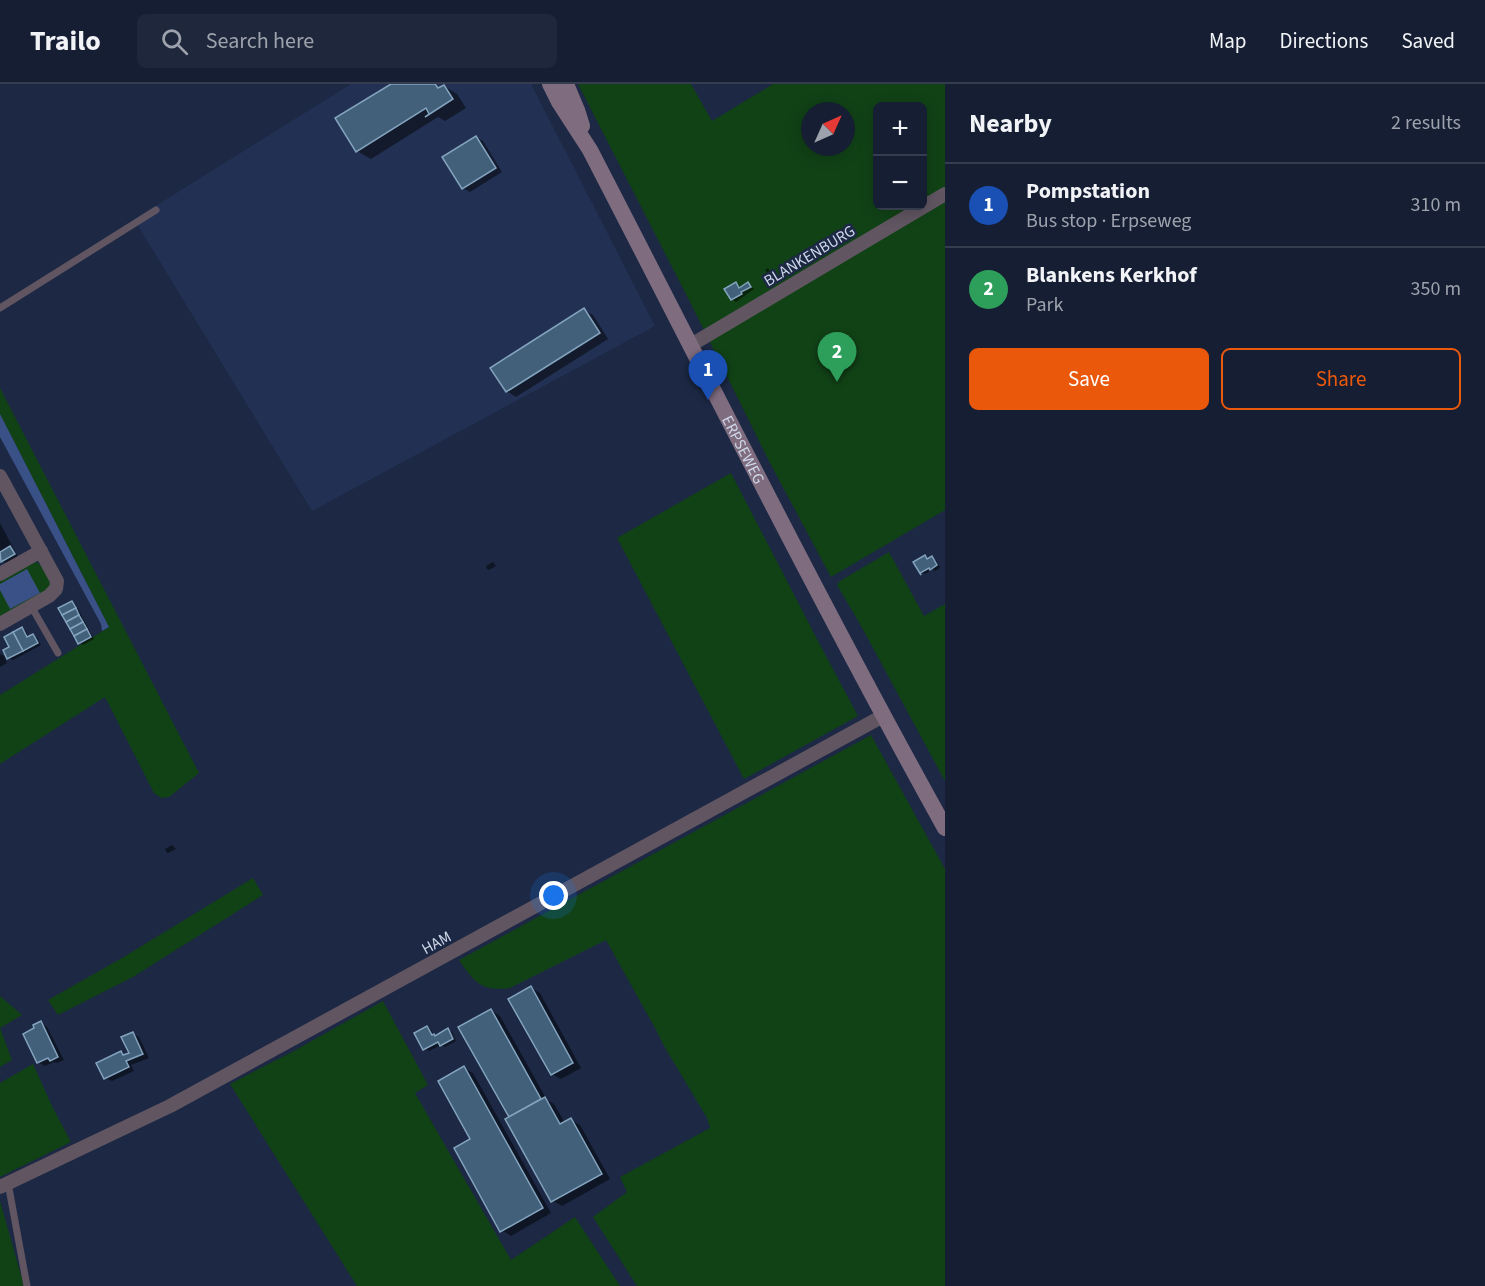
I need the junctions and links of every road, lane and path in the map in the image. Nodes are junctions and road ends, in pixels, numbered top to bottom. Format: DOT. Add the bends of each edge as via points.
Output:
graph roads {
  1 [pos="550,84"];
  2 [pos="566,84"];
  3 [pos="590,150"];
  4 [pos="945,194"];
  5 [pos="156,210"];
  6 [pos="0,308"];
  7 [pos="691,345"];
  8 [pos="0,476"];
  9 [pos="42,551"];
  10 [pos="0,574"];
  11 [pos="31,606"];
  12 [pos="0,624"];
  13 [pos="58,654"];
  14 [pos="883,716"];
  15 [pos="945,828"];
  16 [pos="4,1185"];
  17 [pos="27,1286"];
  1 -- 3 [label="main road, ERPSEWEG"];
  2 -- 3 [label="main road, ERPSEWEG"];
  3 -- 7 [label="main road, ERPSEWEG"];
  4 -- 7 [label="street, BLANKENBURG"];
  5 -- 6 [label="lane"];
  7 -- 14 [label="main road, ERPSEWEG"];
  8 -- 9 [label="street"];
  9 -- 10 [label="street"];
  9 -- 11 [label="street" via="57,581 56,589"];
  11 -- 12 [label="street"];
  11 -- 13 [label="lane"];
  14 -- 15 [label="main road, ERPSEWEG"];
  14 -- 16 [label="street, HAM" via="170,1106"];
  16 -- 17 [label="lane"];
}
